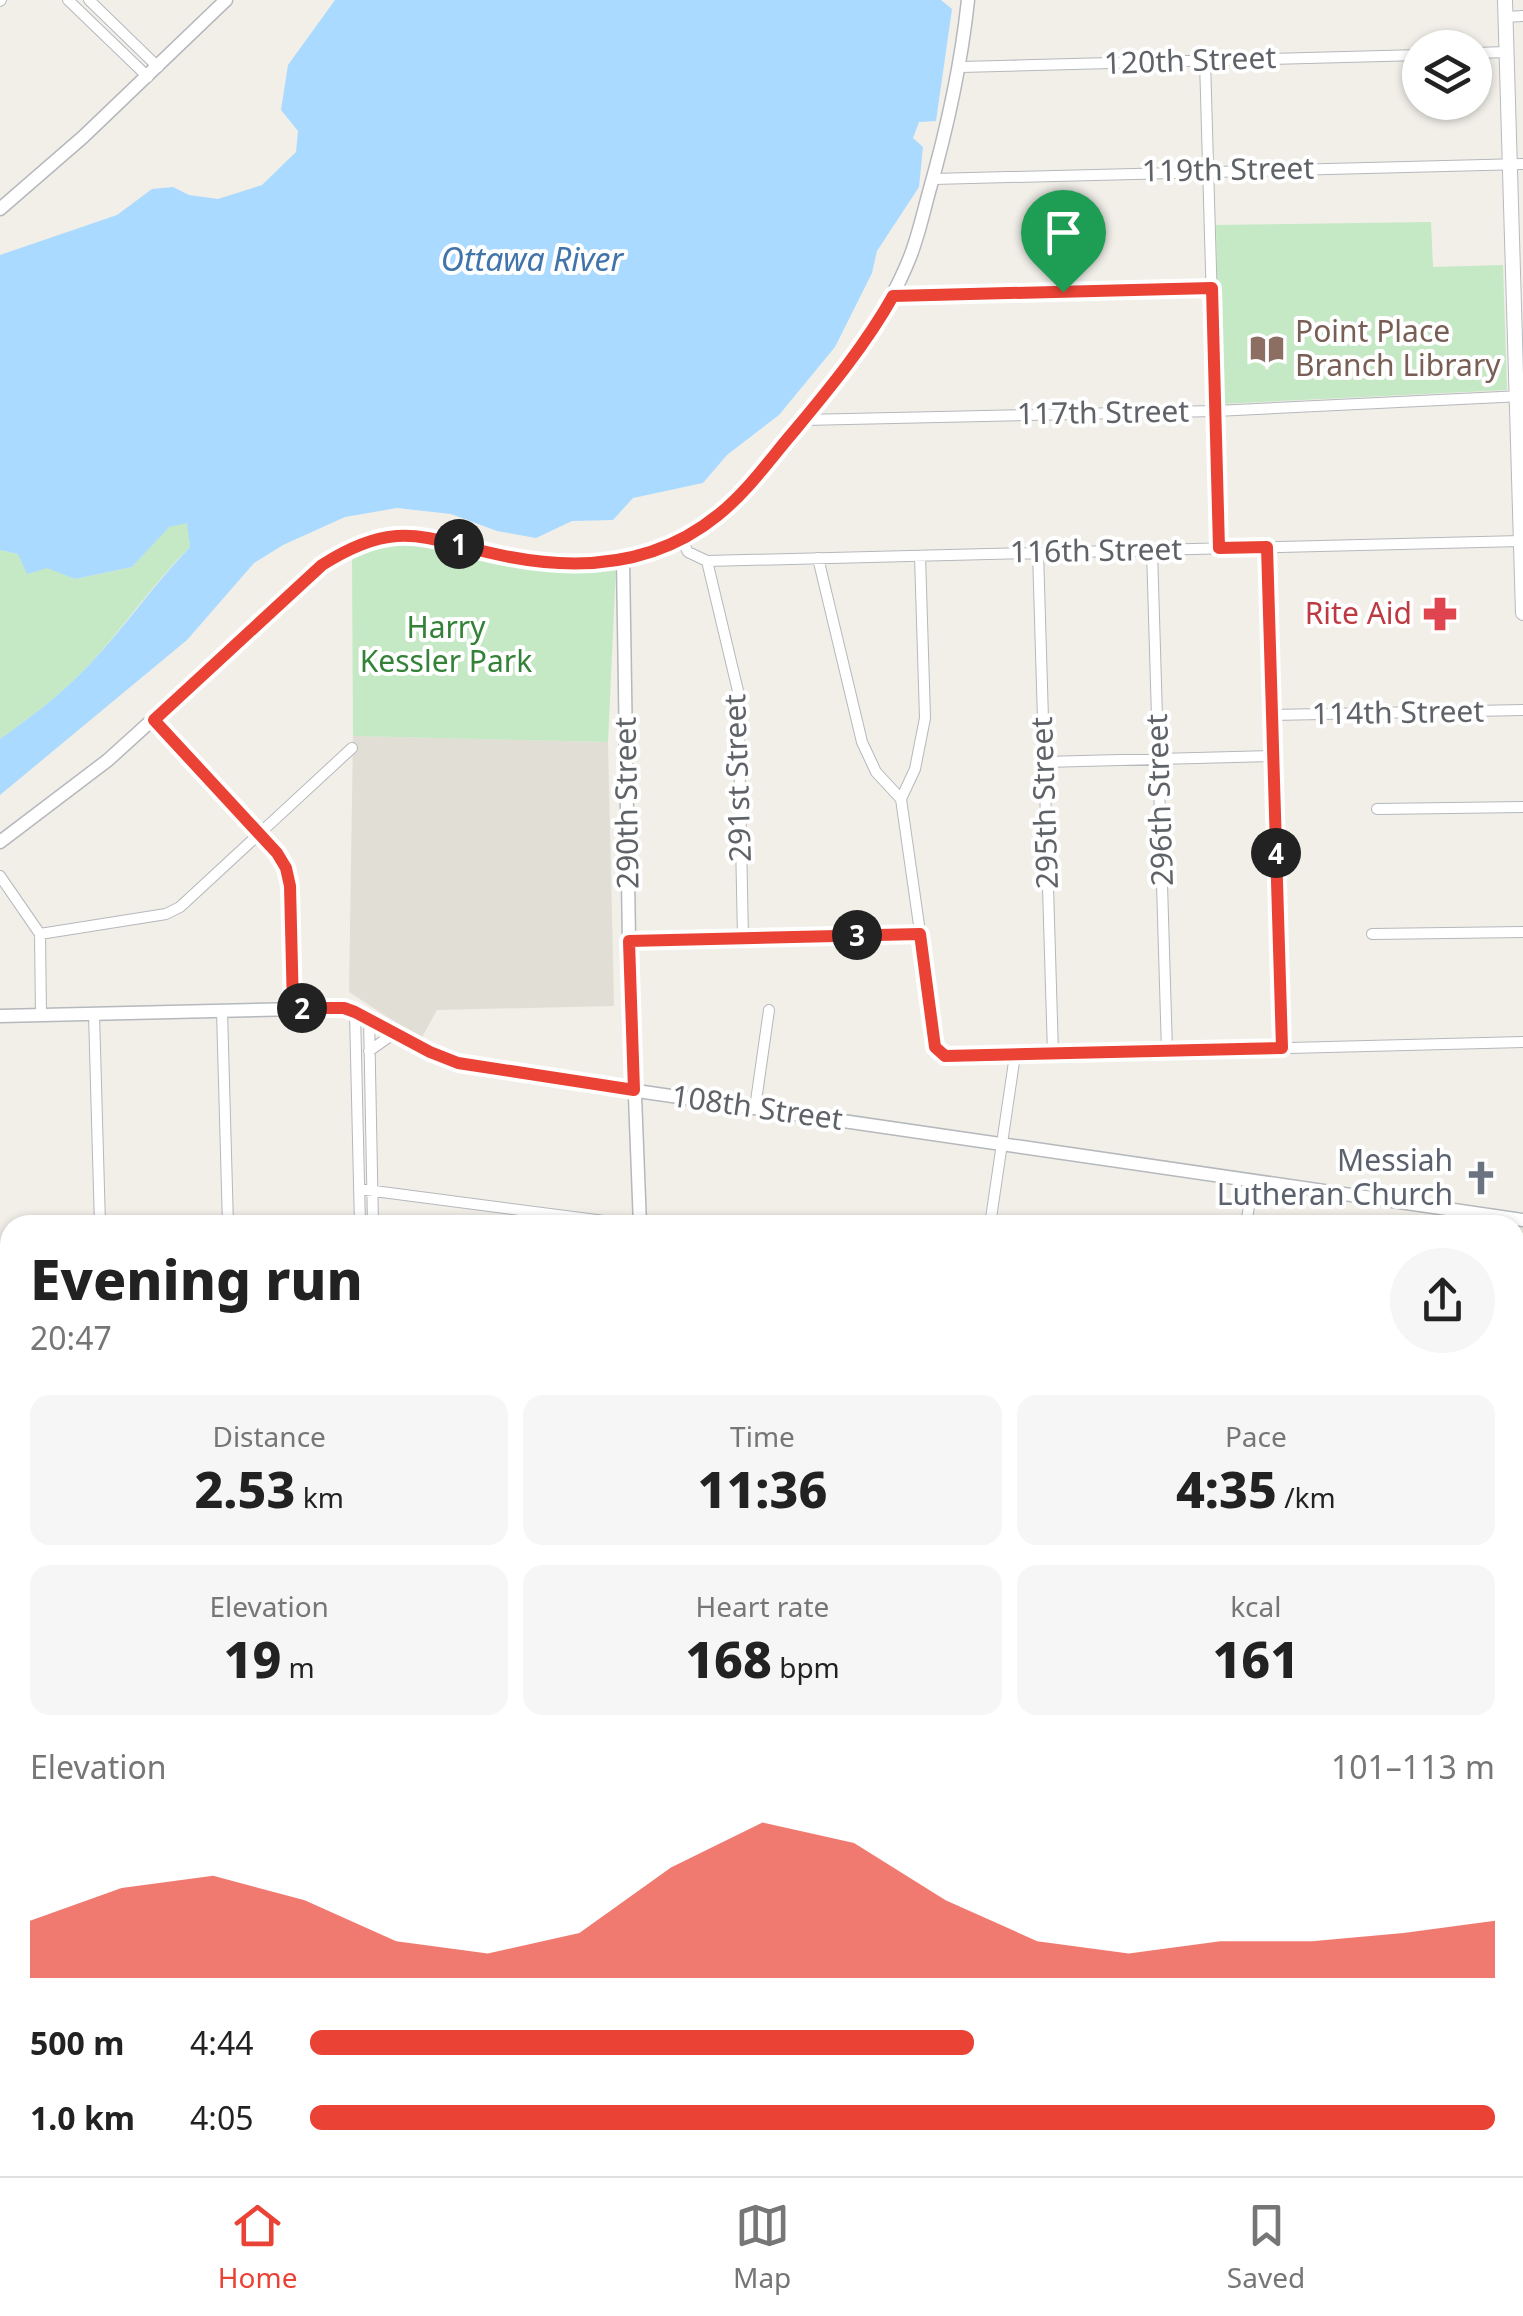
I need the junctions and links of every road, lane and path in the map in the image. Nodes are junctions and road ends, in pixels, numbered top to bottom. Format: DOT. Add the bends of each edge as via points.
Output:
graph roads {
  1 [pos="68,0"];
  2 [pos="89,0"];
  3 [pos="226,0"];
  4 [pos="968,0"];
  5 [pos="1505,0"];
  6 [pos="1523,16"];
  7 [pos="1506,17"];
  8 [pos="1492,52"];
  9 [pos="1507,52"];
  10 [pos="1402,55"];
  11 [pos="1206,60"];
  12 [pos="961,67"];
  13 [pos="153,72"];
  14 [pos="1517,159"];
  15 [pos="1208,170"];
  16 [pos="933,178"];
  17 [pos="0,209"];
  18 [pos="1212,288"];
  19 [pos="1519,288"];
  20 [pos="893,296"];
  21 [pos="1520,396"];
  22 [pos="1216,411"];
  23 [pos="803,420"];
  24 [pos="1522,538"];
  25 [pos="681,539"];
  26 [pos="1267,547"];
  27 [pos="1219,548"];
  28 [pos="1152,550"];
  29 [pos="1038,552"];
  30 [pos="920,556"];
  31 [pos="818,558"];
  32 [pos="623,560"];
  33 [pos="707,561"];
  34 [pos="1523,613"];
  35 [pos="1523,710"];
  36 [pos="1272,715"];
  37 [pos="154,720"];
  38 [pos="352,748"];
  39 [pos="1274,756"];
  40 [pos="1159,759"];
  41 [pos="1044,762"];
  42 [pos="901,799"];
  43 [pos="1523,807"];
  44 [pos="1377,810"];
  45 [pos="258,834"];
  46 [pos="0,842"];
  47 [pos="0,876"];
  48 [pos="1523,932"];
  49 [pos="40,934"];
  50 [pos="920,934"];
  51 [pos="1372,934"];
  52 [pos="743,938"];
  53 [pos="629,941"];
  54 [pos="293,1008"];
  55 [pos="222,1010"];
  56 [pos="769,1010"];
  57 [pos="94,1014"];
  58 [pos="362,1014"];
  59 [pos="41,1015"];
  60 [pos="0,1016"];
  61 [pos="396,1032"];
  62 [pos="1523,1042"];
  63 [pos="1282,1048"];
  64 [pos="370,1050"];
  65 [pos="1167,1051"];
  66 [pos="1053,1054"];
  67 [pos="1015,1055"];
  68 [pos="634,1090"];
  69 [pos="755,1108"];
  70 [pos="1002,1144"];
  71 [pos="1252,1180"];
  72 [pos="372,1188"];
  73 [pos="359,1189"];
  74 [pos="100,1215"];
  75 [pos="228,1215"];
  76 [pos="360,1215"];
  77 [pos="373,1215"];
  78 [pos="566,1215"];
  79 [pos="638,1215"];
  80 [pos="991,1215"];
  81 [pos="1247,1215"];
  82 [pos="1489,1215"];
  1 -- 13 [label="street"];
  2 -- 13 [label="street"];
  3 -- 13 [label="street"];
  4 -- 12 [label="street"];
  5 -- 7 [label="main road"];
  6 -- 7 [label="street"];
  7 -- 9 [label="main road"];
  8 -- 9 [label="street"];
  9 -- 14 [label="main road"];
  10 -- 11 [label="street, 120th Street"];
  11 -- 12 [label="street, 120th Street"];
  11 -- 15 [label="street"];
  12 -- 16 [label="street"];
  13 -- 17 [label="street"];
  14 -- 15 [label="street, 119th Street"];
  14 -- 19 [label="main road"];
  15 -- 16 [label="street, 119th Street"];
  15 -- 18 [label="street"];
  16 -- 20 [label="street"];
  18 -- 20 [label="street"];
  18 -- 22 [label="street"];
  19 -- 21 [label="main road"];
  20 -- 23 [label="street"];
  21 -- 22 [label="street, 117th Street"];
  21 -- 24 [label="main road"];
  22 -- 23 [label="street, 117th Street"];
  22 -- 27 [label="street"];
  23 -- 25 [label="street" via="732,503"];
  24 -- 26 [label="street, 116th Street"];
  24 -- 34 [label="main road"];
  25 -- 32 [label="street"];
  25 -- 33 [label="street" via="688,552"];
  26 -- 27 [label="street, 116th Street"];
  26 -- 36 [label="street"];
  27 -- 28 [label="street, 116th Street"];
  28 -- 29 [label="street, 116th Street"];
  28 -- 40 [label="street, 296th Street"];
  29 -- 30 [label="street, 116th Street"];
  29 -- 41 [label="street, 295th Street"];
  30 -- 31 [label="street, 116th Street"];
  30 -- 42 [label="street" via="925,718"];
  31 -- 33 [label="street, 116th Street"];
  31 -- 42 [label="street" via="862,742 876,772"];
  32 -- 37 [label="street" via="564,564 429,536 373,539 322,565"];
  32 -- 53 [label="street, 290th Street"];
  33 -- 52 [label="street, 291st Street" via="739,704"];
  35 -- 36 [label="street, 114th Street"];
  36 -- 39 [label="street"];
  37 -- 45 [label="street"];
  37 -- 46 [label="street"];
  38 -- 45 [label="street"];
  39 -- 40 [label="street"];
  39 -- 63 [label="street"];
  40 -- 41 [label="street"];
  40 -- 65 [label="street, 296th Street"];
  41 -- 66 [label="street, 295th Street"];
  42 -- 50 [label="street"];
  43 -- 44 [label="street"];
  45 -- 49 [label="street" via="166,914"];
  45 -- 54 [label="street" via="277,853 290,886"];
  47 -- 49 [label="street"];
  48 -- 51 [label="street"];
  49 -- 59 [label="street"];
  50 -- 52 [label="street"];
  50 -- 67 [label="street" via="935,1047 950,1057"];
  52 -- 53 [label="street"];
  53 -- 68 [label="street, 290th Street"];
  54 -- 55 [label="street, 108th Street"];
  54 -- 58 [label="street, 108th Street"];
  55 -- 57 [label="street, 108th Street"];
  55 -- 75 [label="street"];
  56 -- 69 [label="street"];
  57 -- 59 [label="street, 108th Street"];
  57 -- 74 [label="street"];
  58 -- 61 [label="street, 108th Street"];
  58 -- 64 [label="street"];
  58 -- 73 [label="street"];
  59 -- 60 [label="street, 108th Street"];
  61 -- 64 [label="street"];
  61 -- 68 [label="street, 108th Street" via="458,1063"];
  62 -- 63 [label="street"];
  63 -- 65 [label="street"];
  64 -- 72 [label="street"];
  65 -- 66 [label="street"];
  66 -- 67 [label="street"];
  67 -- 70 [label="street"];
  68 -- 69 [label="street, 108th Street"];
  68 -- 79 [label="street, 290th Street"];
  69 -- 70 [label="street, 108th Street"];
  70 -- 71 [label="street, 108th Street"];
  70 -- 80 [label="street"];
  71 -- 81 [label="street"];
  71 -- 82 [label="street, 108th Street"];
  72 -- 73 [label="street"];
  72 -- 77 [label="street"];
  72 -- 78 [label="street"];
  73 -- 76 [label="street"];
}
